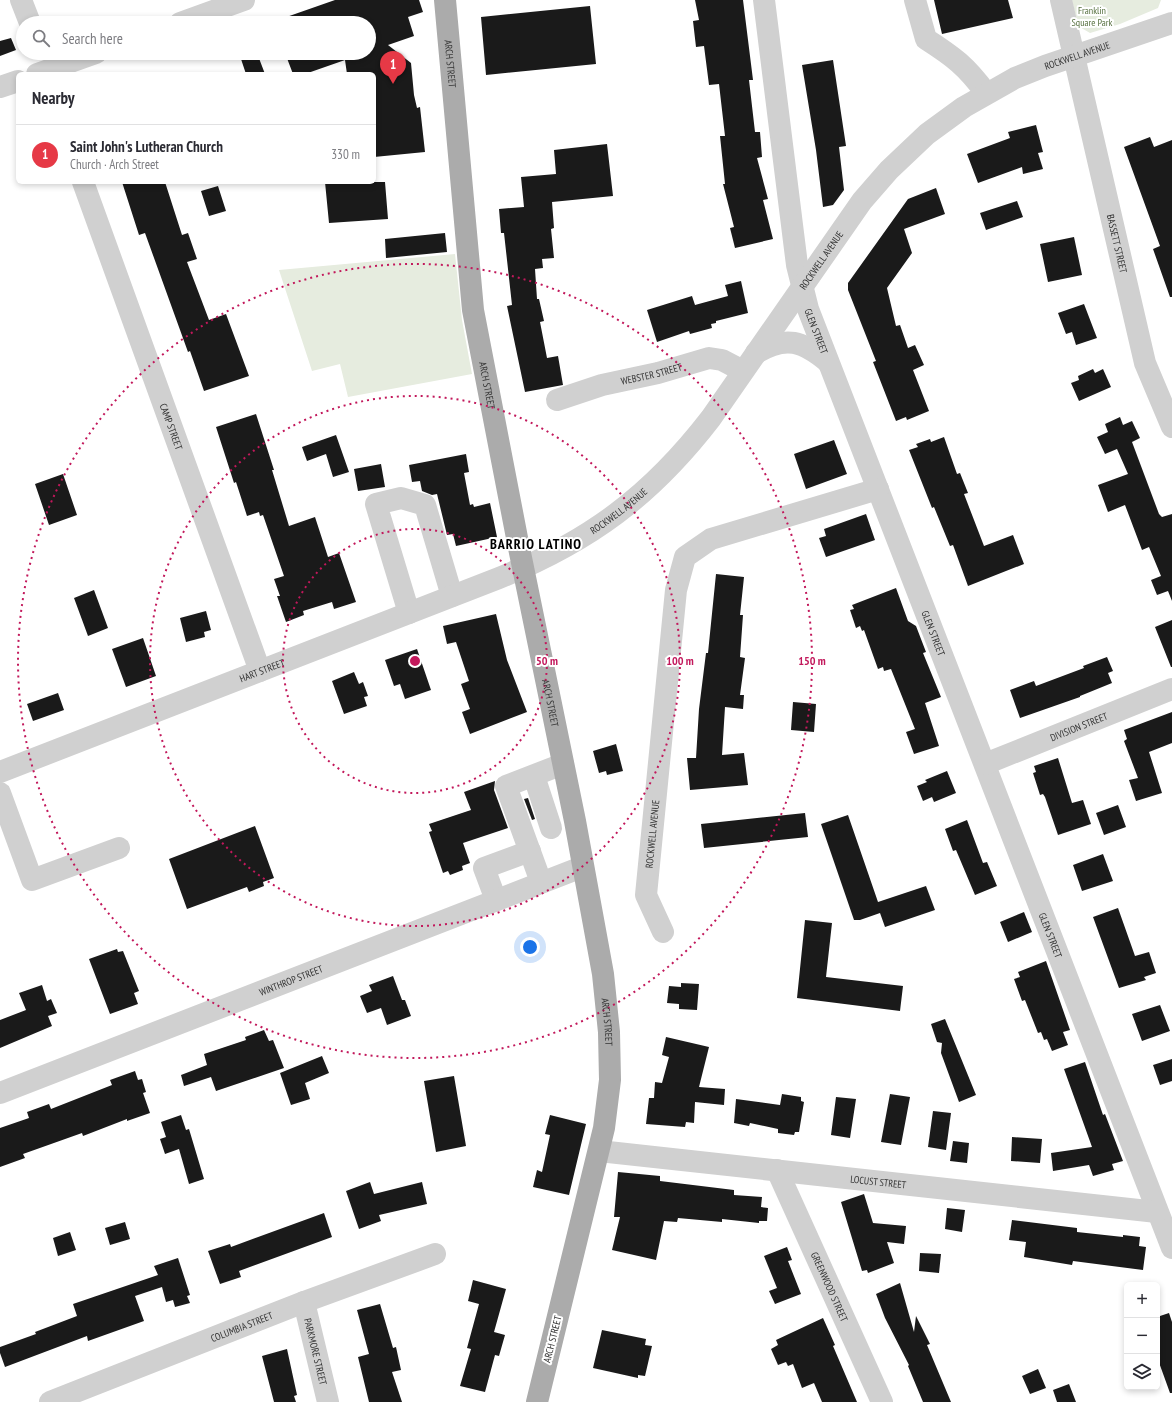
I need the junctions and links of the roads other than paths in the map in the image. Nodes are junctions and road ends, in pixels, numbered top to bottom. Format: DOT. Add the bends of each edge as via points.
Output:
graph roads {
  1 [pos="21,0"];
  2 [pos="244,0"];
  3 [pos="445,0"];
  4 [pos="764,0"];
  5 [pos="915,0"];
  6 [pos="1061,0"];
  7 [pos="27,16"];
  8 [pos="199,16"];
  9 [pos="1172,23"];
  10 [pos="1074,56"];
  11 [pos="71,60"];
  12 [pos="42,68"];
  13 [pos="16,82"];
  14 [pos="0,87"];
  15 [pos="986,93"];
  16 [pos="85,184"];
  17 [pos="802,287"];
  18 [pos="756,353"];
  19 [pos="828,362"];
  20 [pos="743,371"];
  21 [pos="557,400"];
  22 [pos="1172,427"];
  23 [pos="878,489"];
  24 [pos="523,568"];
  25 [pos="452,596"];
  26 [pos="409,613"];
  27 [pos="260,671"];
  28 [pos="1172,689"];
  29 [pos="563,764"];
  30 [pos="985,764"];
  31 [pos="0,772"];
  32 [pos="534,776"];
  33 [pos="0,793"];
  34 [pos="575,821"];
  35 [pos="552,828"];
  36 [pos="527,843"];
  37 [pos="119,848"];
  38 [pos="582,866"];
  39 [pos="541,882"];
  40 [pos="496,900"];
  41 [pos="663,932"];
  42 [pos="0,1093"];
  43 [pos="599,1151"];
  44 [pos="778,1170"];
  45 [pos="1157,1212"];
  46 [pos="1172,1248"];
  47 [pos="434,1254"];
  48 [pos="304,1302"];
  49 [pos="50,1402"];
  50 [pos="328,1402"];
  51 [pos="537,1402"];
  52 [pos="882,1402"];
  1 -- 7 [label="street"];
  2 -- 8 [label="street"];
  3 -- 24 [label="main road, ARCH STREET" via="471,292"];
  4 -- 17 [label="street, GLEN STREET"];
  5 -- 15 [label="street" via="926,39 957,59"];
  6 -- 10 [label="street, BASSETT STREET"];
  9 -- 10 [label="street, ROCKWELL AVENUE"];
  10 -- 15 [label="street, ROCKWELL AVENUE" via="1024,74"];
  10 -- 22 [label="street, BASSETT STREET" via="1145,363"];
  11 -- 12 [label="street"];
  13 -- 14 [label="street"];
  15 -- 17 [label="street, ROCKWELL AVENUE" via="940,124 889,170 850,217"];
  16 -- 27 [label="street, CAMP STREET"];
  17 -- 18 [label="street, ROCKWELL AVENUE"];
  17 -- 19 [label="street, GLEN STREET"];
  18 -- 19 [label="street" via="772,345 794,342 811,349"];
  18 -- 20 [label="street, ROCKWELL AVENUE"];
  19 -- 23 [label="street, GLEN STREET"];
  20 -- 21 [label="street, WEBSTER STREET" via="722,360 709,358 658,373 602,385"];
  20 -- 24 [label="street, ROCKWELL AVENUE" via="696,437 649,488 584,537"];
  23 -- 30 [label="street, GLEN STREET"];
  23 -- 41 [label="street, ROCKWELL AVENUE" via="711,539 684,557 676,590 646,895"];
  24 -- 25 [label="street, HART STREET"];
  24 -- 29 [label="main road, ARCH STREET"];
  25 -- 26 [label="street, HART STREET"];
  25 -- 26 [label="street" via="425,505 401,498 376,504"];
  26 -- 27 [label="street, HART STREET"];
  27 -- 31 [label="street, HART STREET"];
  28 -- 30 [label="street, DIVISION STREET"];
  29 -- 32 [label="street"];
  29 -- 34 [label="main road, ARCH STREET"];
  30 -- 45 [label="street, GLEN STREET"];
  32 -- 35 [label="street"];
  32 -- 36 [label="street" via="506,786"];
  33 -- 37 [label="street" via="32,880"];
  34 -- 35 [label="street"];
  34 -- 38 [label="main road, ARCH STREET"];
  35 -- 36 [label="street"];
  36 -- 39 [label="street"];
  36 -- 40 [label="street" via="484,868"];
  38 -- 39 [label="street, WINTHROP STREET"];
  38 -- 43 [label="main road, ARCH STREET" via="601,968 609,1032 609,1092"];
  39 -- 40 [label="street, WINTHROP STREET"];
  40 -- 42 [label="street, WINTHROP STREET"];
  43 -- 44 [label="street, LOCUST STREET"];
  43 -- 51 [label="main road, ARCH STREET"];
  44 -- 45 [label="street, LOCUST STREET"];
  44 -- 52 [label="street, GREENWOOD STREET"];
  45 -- 46 [label="street, GLEN STREET"];
  47 -- 48 [label="street, COLUMBIA STREET"];
  48 -- 49 [label="street, COLUMBIA STREET"];
  48 -- 50 [label="street, PARKMORE STREET"];
}
